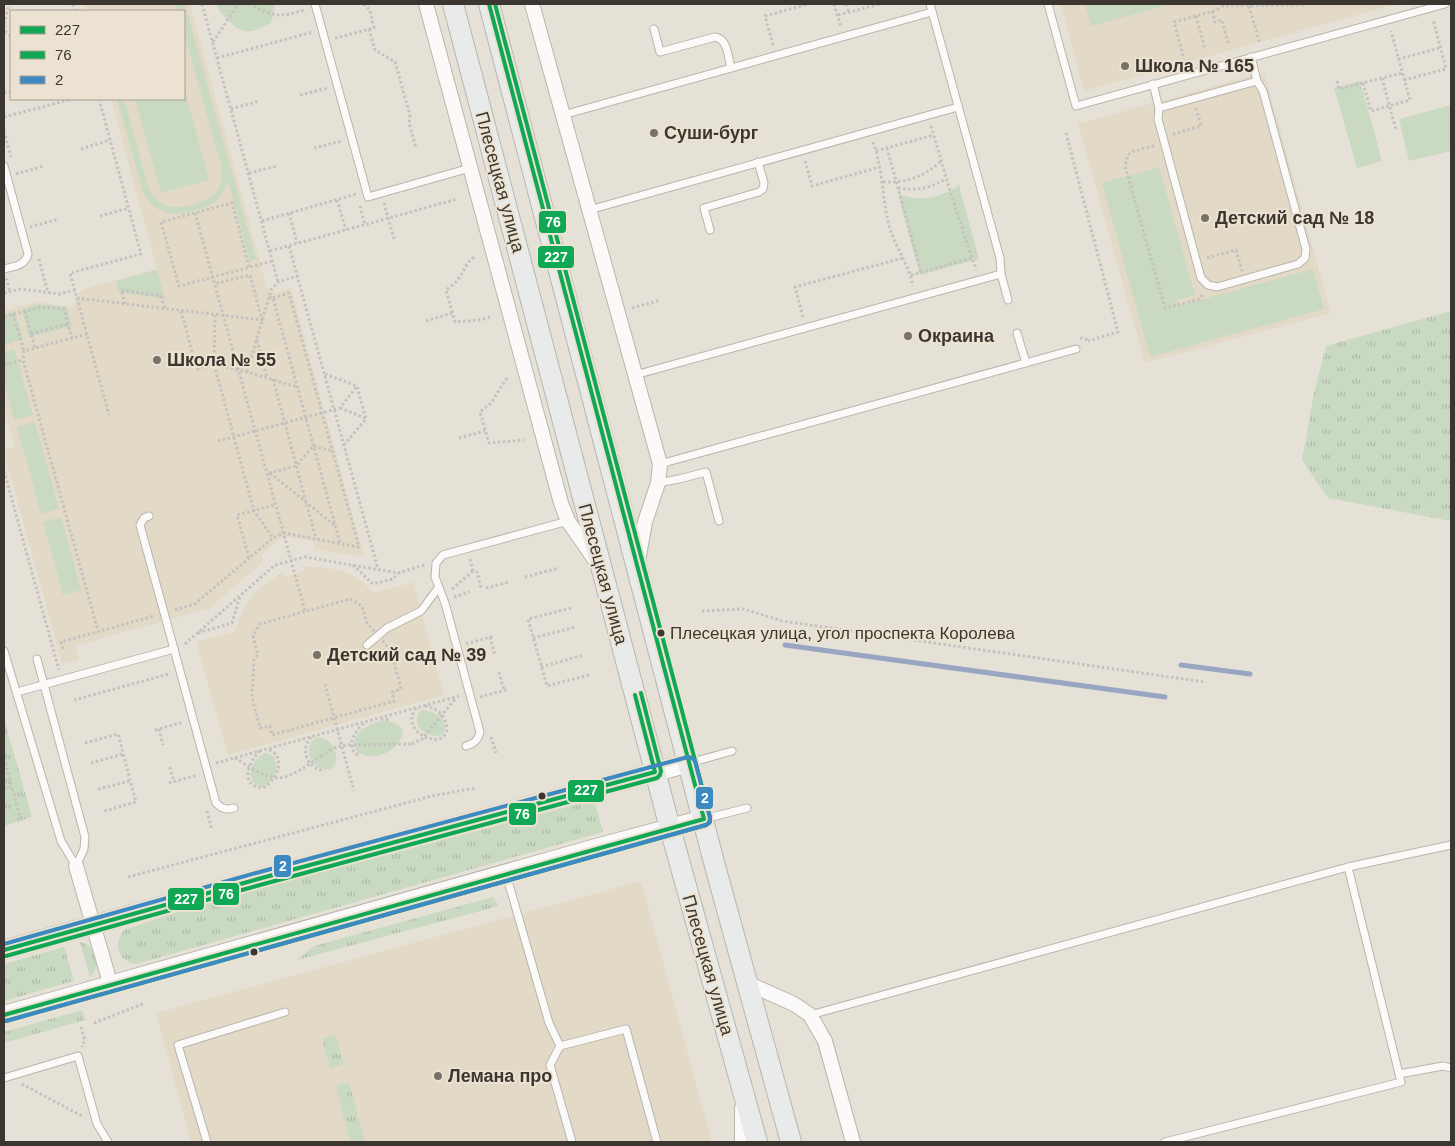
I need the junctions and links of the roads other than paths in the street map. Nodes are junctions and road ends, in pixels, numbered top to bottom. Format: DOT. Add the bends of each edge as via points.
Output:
graph roads {
  1 [pos="426,4"];
  2 [pos="453,4"];
  3 [pos="490,4"];
  4 [pos="532,4"];
  5 [pos="930,4"];
  6 [pos="1048,4"];
  7 [pos="1445,4"];
  8 [pos="315,5"];
  9 [pos="932,12"];
  10 [pos="654,29"];
  11 [pos="1251,57"];
  12 [pos="731,68"];
  13 [pos="1257,80"];
  14 [pos="1153,84"];
  15 [pos="958,106"];
  16 [pos="1158,108"];
  17 [pos="563,115"];
  18 [pos="758,162"];
  19 [pos="4,166"];
  20 [pos="470,168"];
  21 [pos="589,210"];
  22 [pos="710,230"];
  23 [pos="4,269"];
  24 [pos="1001,274"];
  25 [pos="1008,300"];
  26 [pos="1017,333"];
  27 [pos="1076,349"];
  28 [pos="1026,363"];
  29 [pos="635,375"];
  30 [pos="660,464"];
  31 [pos="658,483"];
  32 [pos="149,516"];
  33 [pos="568,520"];
  34 [pos="719,521"];
  35 [pos="637,564"];
  36 [pos="602,569"];
  37 [pos="438,588"];
  38 [pos="367,645"];
  39 [pos="174,649"];
  40 [pos="4,651"];
  41 [pos="37,659"];
  42 [pos="44,685"];
  43 [pos="17,692"];
  44 [pos="466,746"];
  45 [pos="732,750"];
  46 [pos="689,763"];
  47 [pos="655,772"];
  48 [pos="234,808"];
  49 [pos="747,808"];
  50 [pos="704,819"];
  51 [pos="670,828"];
  52 [pos="1451,845"];
  53 [pos="76,866"];
  54 [pos="1348,866"];
  55 [pos="506,874"];
  56 [pos="92,925"];
  57 [pos="4,950"];
  58 [pos="749,984"];
  59 [pos="111,986"];
  60 [pos="285,1012"];
  61 [pos="4,1015"];
  62 [pos="810,1015"];
  63 [pos="560,1046"];
  64 [pos="1451,1068"];
  65 [pos="1399,1074"];
  66 [pos="6,1077"];
  67 [pos="742,1085"];
  68 [pos="108,1142"];
  69 [pos="207,1142"];
  70 [pos="572,1142"];
  71 [pos="657,1142"];
  72 [pos="742,1142"];
  73 [pos="758,1142"];
  74 [pos="791,1142"];
  75 [pos="853,1142"];
  76 [pos="1165,1142"];
  1 -- 20 [label="street"];
  2 -- 36 [label="main road, Плесецкая улица"];
  3 -- 35 [label="main road, Плесецкая улица"];
  4 -- 17 [label="street"];
  5 -- 9 [label="lane"];
  6 -- 14 [label="lane" via="1076,106"];
  7 -- 11 [label="lane"];
  8 -- 20 [label="lane" via="368,197"];
  9 -- 12 [label="lane"];
  9 -- 15 [label="lane"];
  10 -- 12 [label="lane" via="660,52 720,38"];
  11 -- 13 [label="lane"];
  11 -- 14 [label="lane"];
  12 -- 17 [label="lane"];
  13 -- 16 [label="lane"];
  13 -- 16 [label="lane" via="1263,91 1306,249 1305,258 1298,264 1217,287 1208,285 1201,278 1163,140"];
  14 -- 16 [label="lane"];
  15 -- 18 [label="lane"];
  15 -- 24 [label="lane" via="1000,258"];
  17 -- 21 [label="street"];
  18 -- 21 [label="lane"];
  18 -- 22 [label="lane" via="763,189 704,208"];
  19 -- 23 [label="lane" via="28,254 22,264"];
  20 -- 33 [label="street"];
  21 -- 29 [label="street"];
  24 -- 25 [label="lane"];
  24 -- 29 [label="lane"];
  26 -- 28 [label="lane"];
  27 -- 28 [label="lane"];
  28 -- 30 [label="lane"];
  29 -- 30 [label="street"];
  30 -- 31 [label="street"];
  31 -- 34 [label="lane" via="706,472"];
  31 -- 35 [label="street" via="645,522"];
  32 -- 39 [label="lane" via="140,525"];
  33 -- 36 [label="street"];
  33 -- 37 [label="lane" via="443,555 436,563"];
  35 -- 46 [label="main road, Плесецкая улица"];
  36 -- 47 [label="main road, Плесецкая улица"];
  37 -- 38 [label="lane" via="421,611 388,628"];
  37 -- 44 [label="lane" via="480,732 478,739"];
  39 -- 42 [label="lane"];
  39 -- 48 [label="lane" via="216,803 228,810"];
  40 -- 43 [label="lane"];
  41 -- 42 [label="lane"];
  42 -- 43 [label="lane"];
  42 -- 53 [label="lane" via="86,837"];
  43 -- 53 [label="lane" via="61,841"];
  45 -- 46 [label="lane"];
  46 -- 47 [label="street"];
  46 -- 50 [label="main road, Плесецкая улица"];
  47 -- 51 [label="main road, Плесецкая улица"];
  47 -- 56 [label="street"];
  49 -- 50 [label="lane"];
  50 -- 51 [label="street"];
  50 -- 58 [label="main road, Плесецкая улица"];
  51 -- 55 [label="street"];
  51 -- 67 [label="main road, Плесецкая улица"];
  52 -- 54 [label="lane"];
  53 -- 56 [label="street"];
  54 -- 62 [label="lane"];
  54 -- 65 [label="lane"];
  55 -- 59 [label="street"];
  55 -- 63 [label="lane" via="549,1023"];
  56 -- 57 [label="street"];
  56 -- 59 [label="street"];
  58 -- 62 [label="street" via="794,1004"];
  58 -- 74 [label="main road, Плесецкая улица"];
  59 -- 61 [label="street"];
  60 -- 69 [label="lane" via="178,1045"];
  62 -- 75 [label="street" via="825,1041"];
  63 -- 70 [label="lane" via="550,1064"];
  63 -- 71 [label="lane" via="626,1029"];
  64 -- 65 [label="lane" via="1442,1066"];
  65 -- 76 [label="lane" via="1401,1082"];
  66 -- 68 [label="lane" via="78,1056 97,1124"];
  67 -- 72 [label="street"];
  67 -- 73 [label="main road, Плесецкая улица"];
}
